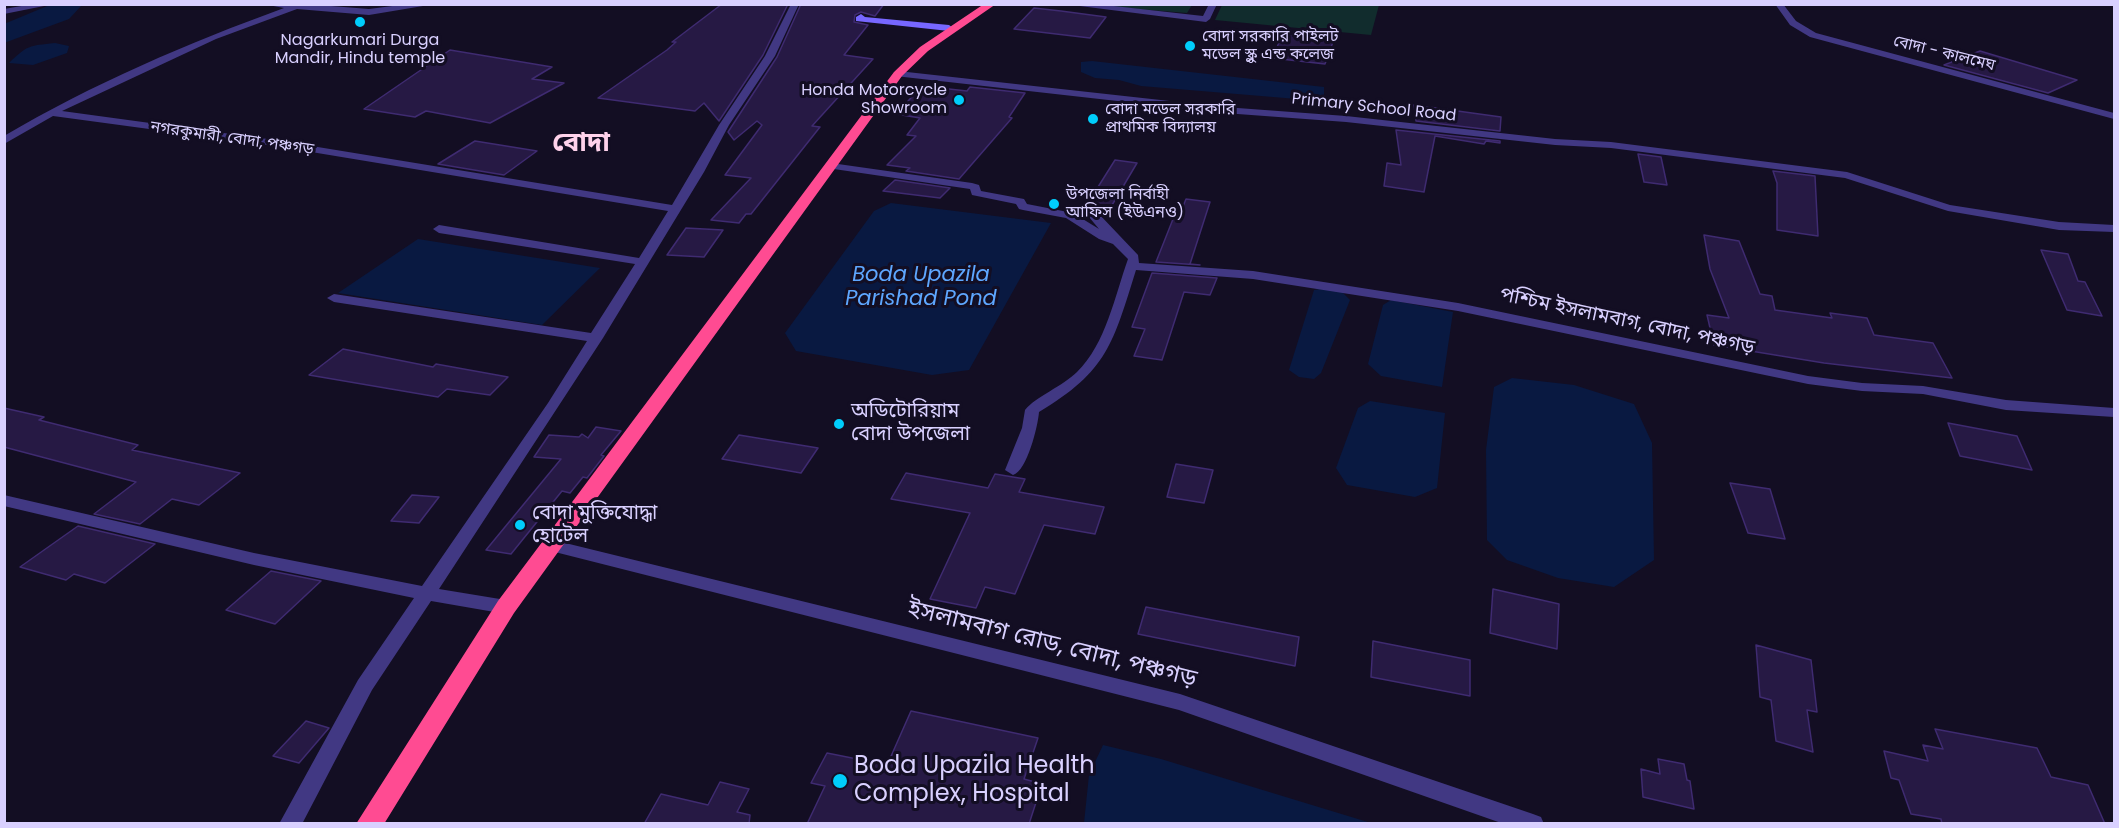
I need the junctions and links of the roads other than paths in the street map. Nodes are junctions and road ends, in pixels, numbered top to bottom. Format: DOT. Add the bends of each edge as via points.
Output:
graph roads {
  1 [pos="50,4"];
  2 [pos="267,4"];
  3 [pos="431,4"];
  4 [pos="795,4"];
  5 [pos="991,4"];
  6 [pos="1068,4"];
  7 [pos="1213,4"];
  8 [pos="1779,4"];
  9 [pos="294,7"];
  10 [pos="4,12"];
  11 [pos="861,16"];
  12 [pos="949,28"];
  13 [pos="898,74"];
  14 [pos="51,113"];
  15 [pos="2115,116"];
  16 [pos="4,141"];
  17 [pos="831,166"];
  18 [pos="674,209"];
  19 [pos="1095,218"];
  20 [pos="439,228"];
  21 [pos="2115,229"];
  22 [pos="1121,242"];
  23 [pos="643,262"];
  24 [pos="1131,266"];
  25 [pos="334,298"];
  26 [pos="596,338"];
  27 [pos="2115,414"];
  28 [pos="1013,470"];
  29 [pos="4,500"];
  30 [pos="549,545"];
  31 [pos="425,594"];
  32 [pos="506,606"];
  33 [pos="290,824"];
  34 [pos="369,824"];
  35 [pos="1533,824"];
  1 -- 10 [label="street"];
  2 -- 9 [label="street"];
  3 -- 9 [label="street" via="369,12"];
  4 -- 18 [label="street" via="770,56"];
  5 -- 13 [label="highway" via="924,49"];
  6 -- 7 [label="street" via="1206,19"];
  8 -- 15 [label="street, বোদা - কালমেঘ" via="1787,21 1813,35"];
  9 -- 14 [label="street" via="213,38"];
  11 -- 12 [label="street" via="859,19"];
  13 -- 17 [label="highway"];
  13 -- 21 [label="street, Primary School Road" via="1224,110 1611,145 1847,175 1948,208 2059,226"];
  14 -- 16 [label="street"];
  14 -- 18 [label="street, নগরকুমারী, বোদা, পঞ্চগড়" via="276,143"];
  17 -- 22 [label="street" via="972,186 983,196 1020,201 1023,207 1069,215"];
  17 -- 30 [label="highway"];
  18 -- 23 [label="street"];
  19 -- 22 [label="street"];
  20 -- 23 [label="street"];
  22 -- 24 [label="street" via="1134,258"];
  23 -- 26 [label="street"];
  24 -- 27 [label="street, পশ্চিম ইসলামবাগ, বোদা, পঞ্চগড়" via="1253,275 1447,305 1808,380 1923,390 2006,405"];
  24 -- 28 [label="street" via="1089,368 1063,392 1032,410 1030,428"];
  25 -- 26 [label="street"];
  26 -- 31 [label="street"];
  29 -- 31 [label="street" via="245,558"];
  30 -- 32 [label="highway"];
  30 -- 35 [label="street, ইসলামবাগ রোড, বোদা, পঞ্চগড়" via="1180,702"];
  31 -- 32 [label="street"];
  31 -- 33 [label="street" via="365,685"];
  32 -- 34 [label="highway"];
}
